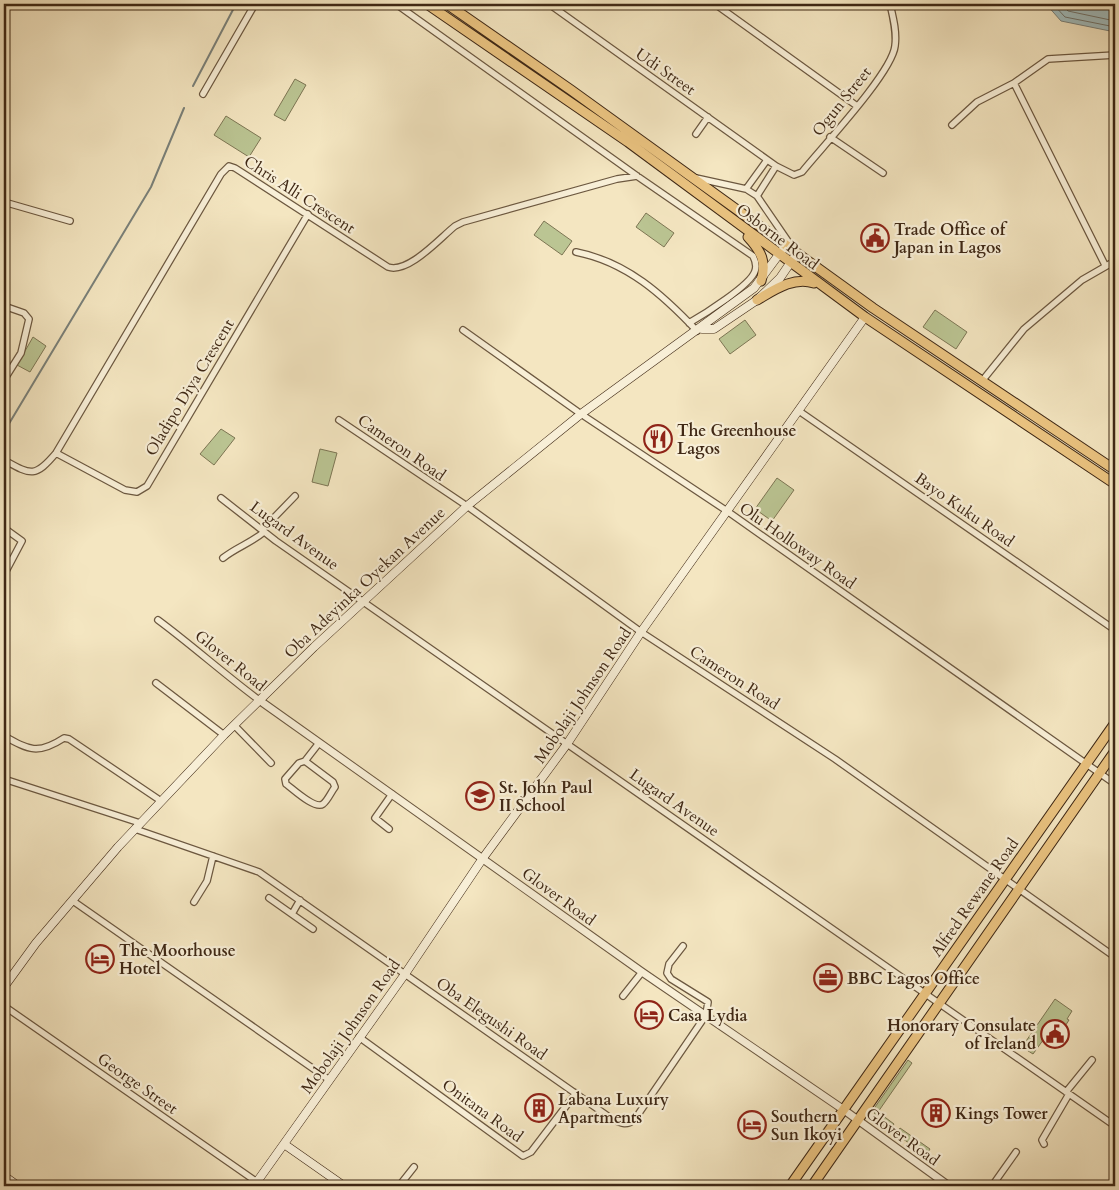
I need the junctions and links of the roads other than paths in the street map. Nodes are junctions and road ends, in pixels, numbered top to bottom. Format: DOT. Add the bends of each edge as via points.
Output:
graph roads {
  1 [pos="255,4"];
  2 [pos="396,4"];
  3 [pos="427,4"];
  4 [pos="446,4"];
  5 [pos="549,4"];
  6 [pos="715,4"];
  7 [pos="890,4"];
  8 [pos="1115,55"];
  9 [pos="1014,83"];
  10 [pos="203,94"];
  11 [pos="857,106"];
  12 [pos="708,117"];
  13 [pos="952,125"];
  14 [pos="696,134"];
  15 [pos="830,137"];
  16 [pos="768,160"];
  17 [pos="776,166"];
  18 [pos="883,173"];
  19 [pos="637,176"];
  20 [pos="694,178"];
  21 [pos="746,189"];
  22 [pos="757,196"];
  23 [pos="4,202"];
  24 [pos="308,214"];
  25 [pos="70,221"];
  26 [pos="738,225"];
  27 [pos="786,245"];
  28 [pos="576,252"];
  29 [pos="797,252"];
  30 [pos="780,255"];
  31 [pos="1115,260"];
  32 [pos="791,263"];
  33 [pos="1105,265"];
  34 [pos="761,281"];
  35 [pos="818,284"];
  36 [pos="757,300"];
  37 [pos="4,306"];
  38 [pos="865,317"];
  39 [pos="689,323"];
  40 [pos="463,330"];
  41 [pos="699,330"];
  42 [pos="4,380"];
  43 [pos="982,381"];
  44 [pos="799,411"];
  45 [pos="581,414"];
  46 [pos="339,420"];
  47 [pos="56,453"];
  48 [pos="4,460"];
  49 [pos="1115,470"];
  50 [pos="1115,484"];
  51 [pos="295,496"];
  52 [pos="221,498"];
  53 [pos="467,506"];
  54 [pos="727,511"];
  55 [pos="4,528"];
  56 [pos="264,530"];
  57 [pos="223,558"];
  58 [pos="4,575"];
  59 [pos="364,601"];
  60 [pos="158,620"];
  61 [pos="1115,630"];
  62 [pos="642,632"];
  63 [pos="156,682"];
  64 [pos="259,700"];
  65 [pos="1115,723"];
  66 [pos="234,725"];
  67 [pos="224,735"];
  68 [pos="4,736"];
  69 [pos="319,743"];
  70 [pos="567,744"];
  71 [pos="1115,751"];
  72 [pos="305,761"];
  73 [pos="271,764"];
  74 [pos="1086,764"];
  75 [pos="1100,773"];
  76 [pos="4,779"];
  77 [pos="1115,784"];
  78 [pos="392,794"];
  79 [pos="161,801"];
  80 [pos="137,826"];
  81 [pos="389,829"];
  82 [pos="213,856"];
  83 [pos="483,858"];
  84 [pos="1004,881"];
  85 [pos="1020,891"];
  86 [pos="270,898"];
  87 [pos="300,900"];
  88 [pos="73,901"];
  89 [pos="194,902"];
  90 [pos="292,914"];
  91 [pos="313,929"];
  92 [pos="683,946"];
  93 [pos="1115,958"];
  94 [pos="642,972"];
  95 [pos="405,974"];
  96 [pos="4,987"];
  97 [pos="924,993"];
  98 [pos="623,996"];
  99 [pos="940,1003"];
  100 [pos="4,1006"];
  101 [pos="706,1015"];
  102 [pos="359,1037"];
  103 [pos="1092,1060"];
  104 [pos="328,1079"];
  105 [pos="1068,1093"];
  106 [pos="576,1094"];
  107 [pos="844,1110"];
  108 [pos="858,1120"];
  109 [pos="1115,1126"];
  110 [pos="284,1144"];
  111 [pos="1044,1144"];
  112 [pos="1016,1152"];
  113 [pos="414,1167"];
  114 [pos="4,1176"];
  115 [pos="255,1184"];
  116 [pos="18,1186"];
  117 [pos="344,1186"];
  118 [pos="399,1186"];
  119 [pos="790,1186"];
  120 [pos="812,1186"];
  121 [pos="950,1186"];
  122 [pos="992,1186"];
  1 -- 10 [label="street"];
  2 -- 19 [label="street"];
  3 -- 26 [label="main road, Osborne Road" via="628,142"];
  4 -- 20 [label="main road, Osborne Road"];
  5 -- 12 [label="street, Udi Street"];
  6 -- 11 [label="street"];
  7 -- 11 [label="street, Ogun Street" via="895,47 885,69"];
  8 -- 9 [label="street" via="1048,59"];
  9 -- 13 [label="street" via="977,102"];
  9 -- 33 [label="street"];
  11 -- 15 [label="street, Ogun Street"];
  12 -- 14 [label="street"];
  12 -- 16 [label="street, Udi Street"];
  15 -- 17 [label="street, Ogun Street" via="798,175"];
  15 -- 18 [label="street"];
  16 -- 17 [label="street, Ogun Street"];
  16 -- 21 [label="street"];
  17 -- 22 [label="street"];
  19 -- 24 [label="street, Chris Alli Crescent" via="463,222 408,265 395,270"];
  19 -- 39 [label="street" via="750,253 755,260 755,272 751,278 716,307"];
  20 -- 21 [label="street"];
  20 -- 27 [label="main road, Osborne Road"];
  21 -- 22 [label="street"];
  22 -- 29 [label="street"];
  23 -- 25 [label="street"];
  24 -- 47 [label="street, Oladipo Diya Crescent" via="147,486 136,492 124,490"];
  24 -- 47 [label="street, Chris Alli Crescent" via="235,168 227,167"];
  26 -- 30 [label="main road, Osborne Road"];
  26 -- 34 [label="main road" via="763,259 765,270"];
  27 -- 29 [label="main road, Osborne Road"];
  27 -- 30 [label="main road, Oba Adeyinka Oyekan Avenue"];
  28 -- 39 [label="street" via="605,260 632,274 664,297"];
  29 -- 32 [label="main road"];
  29 -- 43 [label="main road, Osborne Road"];
  30 -- 32 [label="main road, Osborne Road"];
  30 -- 34 [label="main road, Oba Adeyinka Oyekan Avenue"];
  31 -- 33 [label="street"];
  32 -- 35 [label="main road, Osborne Road"];
  32 -- 36 [label="main road"];
  33 -- 43 [label="street" via="1024,329"];
  34 -- 41 [label="main road, Oba Adeyinka Oyekan Avenue"];
  35 -- 36 [label="main road" via="806,280 789,283"];
  35 -- 38 [label="main road, Osborne Road"];
  36 -- 41 [label="main road" via="714,329"];
  37 -- 42 [label="street" via="28,316 29,328 21,353"];
  38 -- 44 [label="main road, Mobolaji Johnson Road"];
  38 -- 50 [label="main road, Osborne Road"];
  39 -- 41 [label="street"];
  40 -- 45 [label="street, Olu Holloway Road"];
  41 -- 45 [label="main road, Oba Adeyinka Oyekan Avenue"];
  43 -- 49 [label="main road, Osborne Road"];
  44 -- 54 [label="main road, Mobolaji Johnson Road"];
  44 -- 61 [label="street, Bayo Kuku Road"];
  45 -- 53 [label="main road, Oba Adeyinka Oyekan Avenue"];
  45 -- 54 [label="street, Olu Holloway Road"];
  46 -- 53 [label="street, Cameron Road"];
  47 -- 48 [label="street, Chris Alli Crescent" via="43,468 33,473"];
  51 -- 56 [label="street"];
  52 -- 56 [label="street, Lugard Avenue"];
  53 -- 59 [label="main road, Oba Adeyinka Oyekan Avenue"];
  53 -- 62 [label="street, Cameron Road"];
  54 -- 62 [label="main road, Mobolaji Johnson Road"];
  54 -- 74 [label="street, Olu Holloway Road"];
  55 -- 58 [label="street" via="22,541"];
  56 -- 57 [label="street" via="251,543 237,546"];
  56 -- 59 [label="street, Lugard Avenue"];
  59 -- 64 [label="main road, Oba Adeyinka Oyekan Avenue"];
  59 -- 70 [label="street, Lugard Avenue"];
  60 -- 64 [label="street, Glover Road"];
  62 -- 70 [label="main road, Mobolaji Johnson Road"];
  62 -- 84 [label="street, Cameron Road" via="835,759"];
  63 -- 67 [label="street"];
  64 -- 66 [label="main road, Oba Adeyinka Oyekan Avenue"];
  64 -- 69 [label="street, Glover Road"];
  65 -- 74 [label="main road, Alfred Rewane Road"];
  66 -- 67 [label="main road, Oba Adeyinka Oyekan Avenue"];
  66 -- 73 [label="street"];
  67 -- 79 [label="main road, Oba Adeyinka Oyekan Avenue"];
  68 -- 79 [label="street" via="26,749 41,750 64,738 69,739"];
  69 -- 72 [label="street"];
  69 -- 78 [label="street, Glover Road"];
  70 -- 83 [label="main road, Mobolaji Johnson Road"];
  70 -- 97 [label="street, Lugard Avenue"];
  71 -- 75 [label="main road, Alfred Rewane Road"];
  72 -- 72 [label="street" via="333,782 335,787 323,804 313,804 286,784 285,779 294,768"];
  74 -- 75 [label="street, Olu Holloway Road"];
  74 -- 84 [label="main road, Alfred Rewane Road"];
  75 -- 77 [label="street, Olu Holloway Road"];
  75 -- 85 [label="main road, Alfred Rewane Road"];
  76 -- 80 [label="street, Oba Elegushi Road"];
  78 -- 81 [label="street" via="376,818"];
  78 -- 83 [label="street, Glover Road"];
  79 -- 80 [label="main road, Oba Adeyinka Oyekan Avenue"];
  80 -- 82 [label="street, Oba Elegushi Road"];
  80 -- 88 [label="main road, Oba Adeyinka Oyekan Avenue"];
  82 -- 87 [label="street, Oba Elegushi Road" via="259,872"];
  82 -- 89 [label="street" via="207,881"];
  83 -- 94 [label="street, Glover Road"];
  83 -- 95 [label="main road, Mobolaji Johnson Road"];
  84 -- 85 [label="street, Cameron Road"];
  84 -- 97 [label="main road, Alfred Rewane Road"];
  85 -- 93 [label="street, Cameron Road"];
  85 -- 99 [label="main road, Alfred Rewane Road"];
  86 -- 90 [label="street"];
  87 -- 90 [label="street"];
  87 -- 95 [label="street, Oba Elegushi Road"];
  88 -- 96 [label="main road, Oba Adeyinka Oyekan Avenue" via="36,943"];
  88 -- 104 [label="street"];
  90 -- 91 [label="street"];
  92 -- 101 [label="street" via="669,964 667,973 671,979 708,1002"];
  94 -- 98 [label="street"];
  94 -- 101 [label="street, Glover Road"];
  95 -- 102 [label="main road, Mobolaji Johnson Road"];
  95 -- 106 [label="street, Oba Elegushi Road"];
  97 -- 99 [label="street, Lugard Avenue"];
  97 -- 107 [label="main road, Alfred Rewane Road"];
  99 -- 105 [label="street, Lugard Avenue"];
  99 -- 108 [label="main road, Alfred Rewane Road"];
  100 -- 115 [label="street, George Street"];
  101 -- 106 [label="street, Oba Elegushi Road" via="630,1124 612,1119"];
  101 -- 107 [label="street, Glover Road"];
  102 -- 104 [label="main road, Mobolaji Johnson Road"];
  102 -- 106 [label="street, Onitana Road" via="523,1156 531,1152"];
  103 -- 105 [label="street"];
  104 -- 110 [label="main road, Mobolaji Johnson Road"];
  105 -- 109 [label="street, Lugard Avenue"];
  105 -- 111 [label="street" via="1047,1128 1042,1140"];
  107 -- 108 [label="street, Glover Road"];
  107 -- 119 [label="main road, Alfred Rewane Road"];
  108 -- 120 [label="main road, Alfred Rewane Road"];
  108 -- 121 [label="street, Glover Road"];
  110 -- 115 [label="main road, Mobolaji Johnson Road"];
  110 -- 117 [label="main road"];
  112 -- 122 [label="street"];
  113 -- 118 [label="street"];
  114 -- 116 [label="main road"];
}
